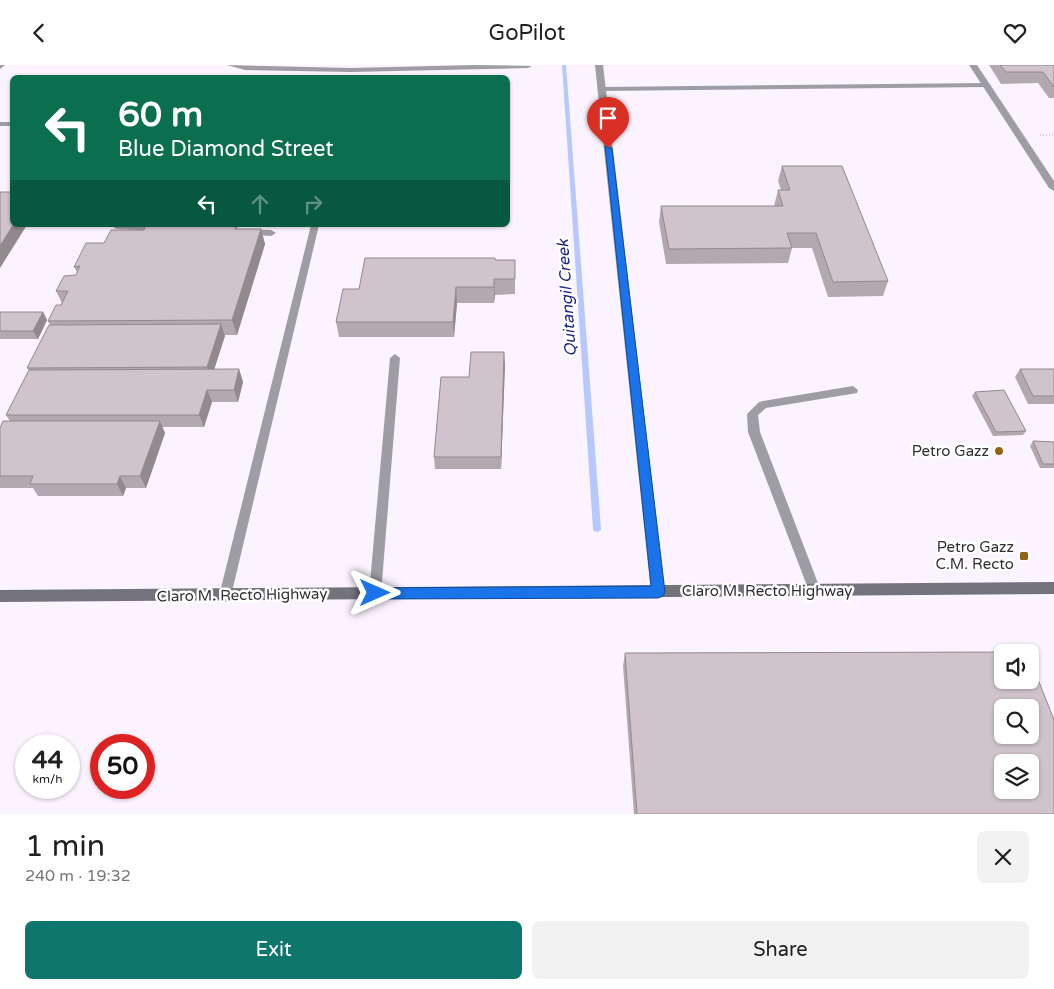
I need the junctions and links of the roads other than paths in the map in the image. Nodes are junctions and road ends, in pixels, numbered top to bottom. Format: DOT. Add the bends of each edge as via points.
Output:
graph roads {
  1 [pos="231,65"];
  2 [pos="598,65"];
  3 [pos="973,65"];
  4 [pos="528,66"];
  5 [pos="350,74"];
  6 [pos="987,85"];
  7 [pos="601,89"];
  8 [pos="1054,188"];
  9 [pos="315,227"];
  10 [pos="115,229"];
  11 [pos="174,229"];
  12 [pos="242,232"];
  13 [pos="271,233"];
  14 [pos="395,358"];
  15 [pos="853,390"];
  16 [pos="1054,588"];
  17 [pos="815,591"];
  18 [pos="658,592"];
  19 [pos="375,593"];
  20 [pos="0,596"];
  21 [pos="225,596"];
  1 -- 5 [label="lane"];
  2 -- 7 [label="street"];
  3 -- 6 [label="street"];
  4 -- 5 [label="lane"];
  6 -- 7 [label="lane"];
  6 -- 8 [label="street"];
  7 -- 18 [label="street"];
  9 -- 21 [label="lane"];
  10 -- 11 [label="lane"];
  12 -- 13 [label="lane"];
  14 -- 19 [label="lane"];
  15 -- 17 [label="lane" via="763,405 752,414 754,432"];
  16 -- 17 [label="main road, Claro M. Recto Highway"];
  17 -- 18 [label="main road, Claro M. Recto Highway"];
  18 -- 19 [label="main road, Claro M. Recto Highway"];
  19 -- 21 [label="main road, Claro M. Recto Highway"];
  20 -- 21 [label="main road, Claro M. Recto Highway"];
}
